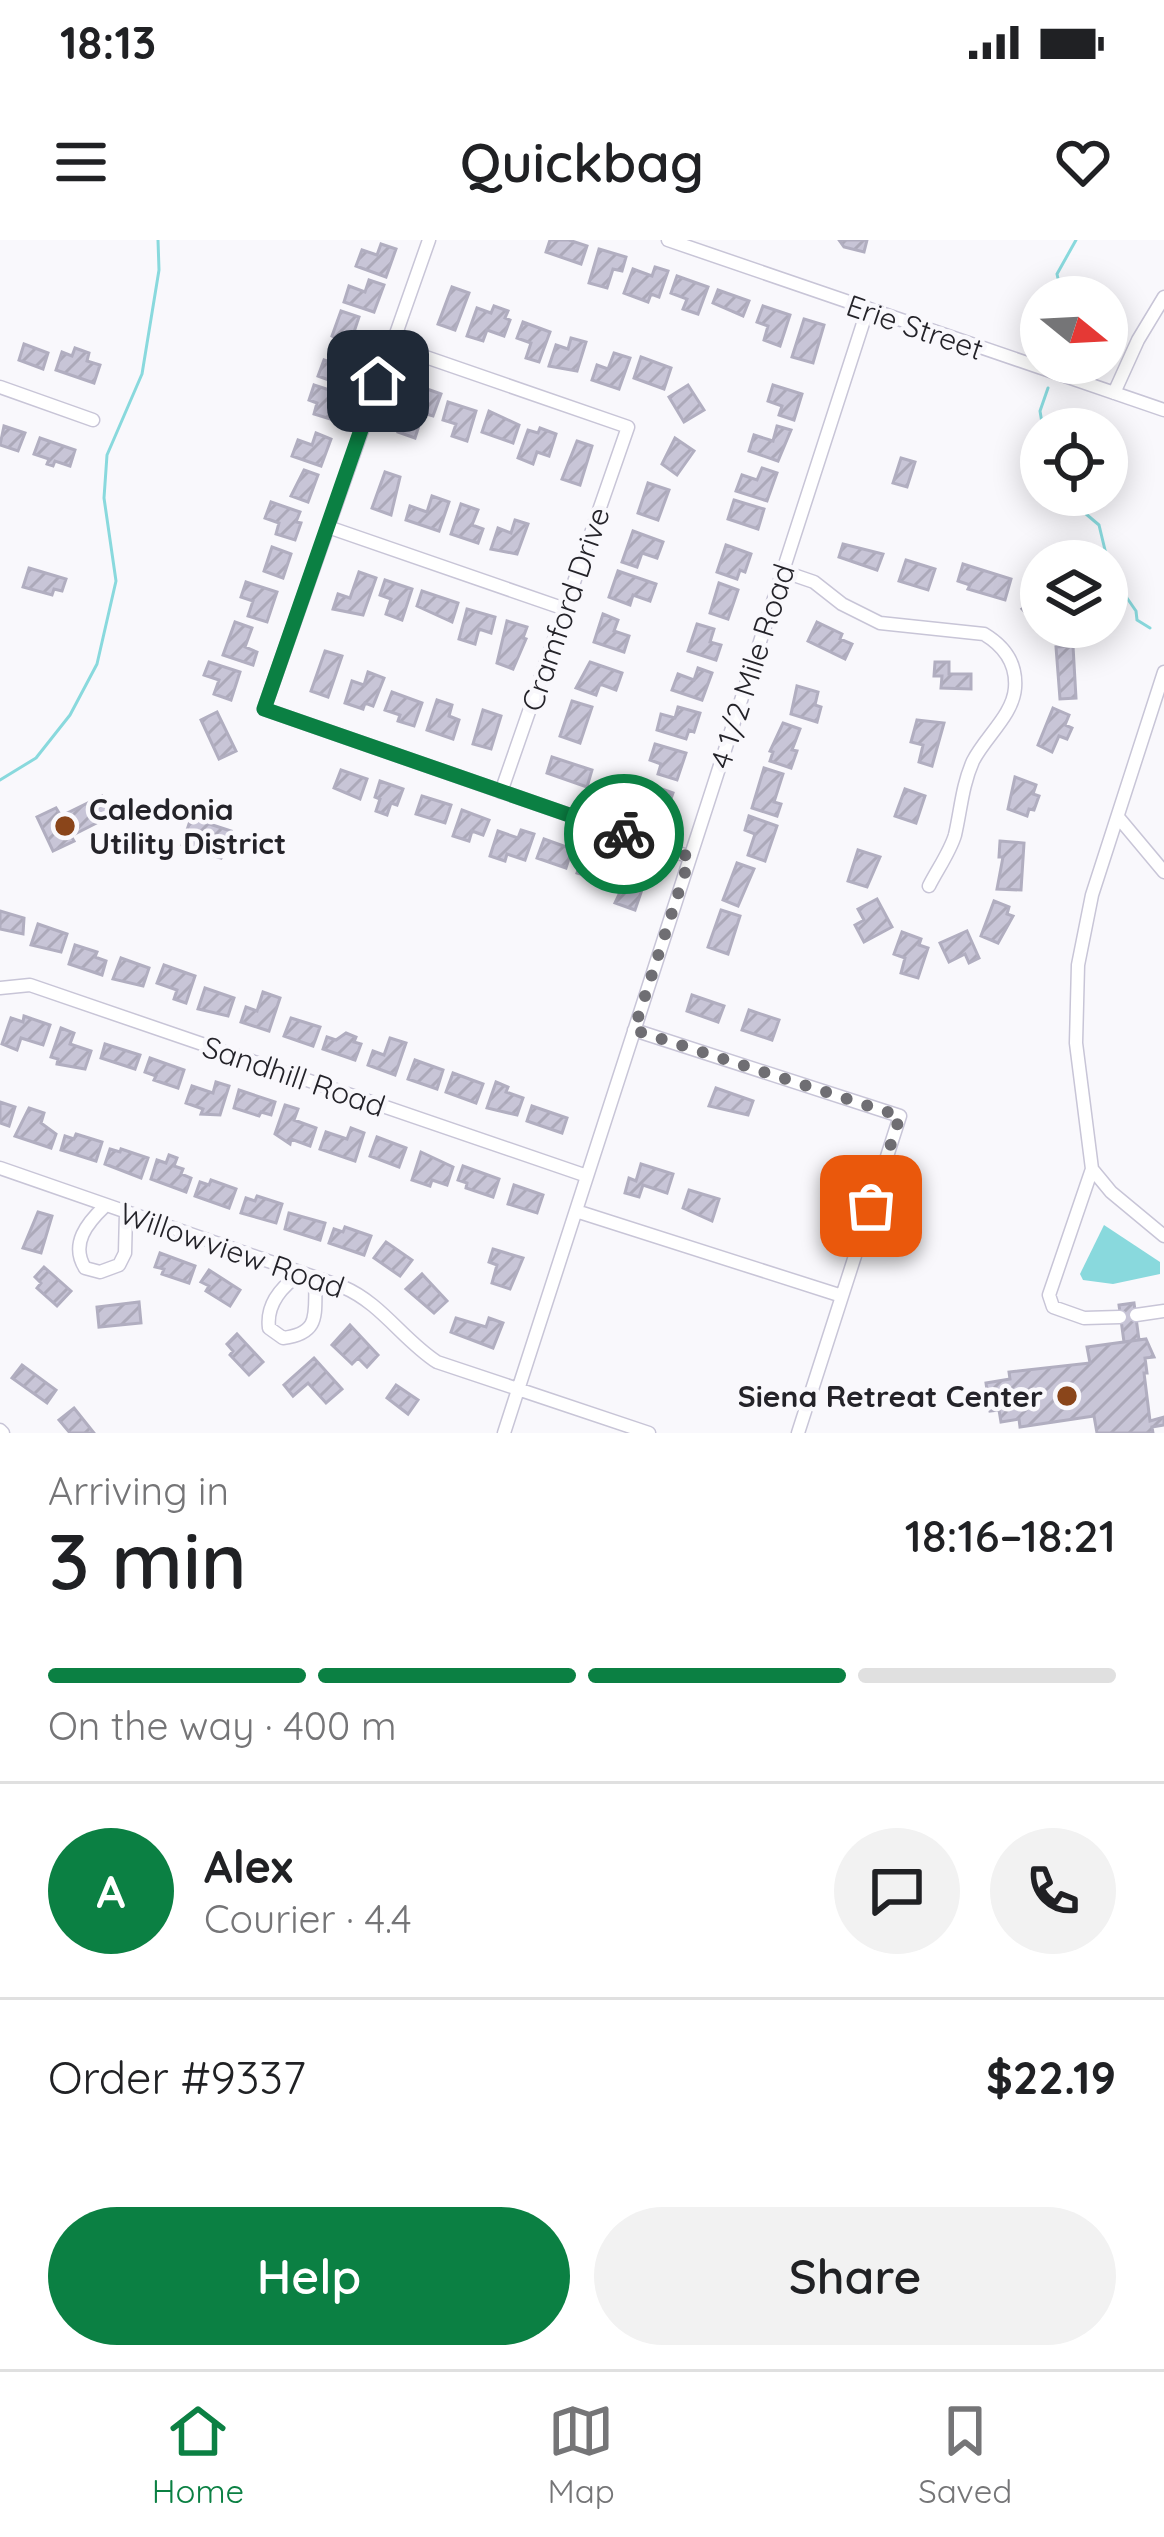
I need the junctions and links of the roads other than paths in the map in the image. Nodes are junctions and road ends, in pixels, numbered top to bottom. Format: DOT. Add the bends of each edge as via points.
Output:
graph roads {
  1 [pos="429,240"];
  2 [pos="668,240"];
  3 [pos="1164,296"];
  4 [pos="867,311"];
  5 [pos="391,344"];
  6 [pos="0,387"];
  7 [pos="1114,393"];
  8 [pos="1164,410"];
  9 [pos="93,420"];
  10 [pos="328,527"];
  11 [pos="782,571"];
  12 [pos="565,609"];
  13 [pos="1164,672"];
  14 [pos="501,792"];
  15 [pos="1118,817"];
  16 [pos="690,857"];
  17 [pos="1164,872"];
  18 [pos="929,886"];
  19 [pos="0,988"];
  20 [pos="634,1030"];
  21 [pos="0,1168"];
  22 [pos="1092,1169"];
  23 [pos="587,1176"];
  24 [pos="105,1206"];
  25 [pos="576,1210"];
  26 [pos="126,1214"];
  27 [pos="1164,1236"];
  28 [pos="309,1275"];
  29 [pos="842,1296"];
  30 [pos="1164,1311"];
  31 [pos="1136,1315"];
  32 [pos="1120,1317"];
  33 [pos="518,1390"];
  34 [pos="504,1433"];
  35 [pos="649,1433"];
  36 [pos="798,1433"];
  1 -- 5 [label="street"];
  2 -- 4 [label="street, Erie Street"];
  3 -- 7 [label="street"];
  4 -- 7 [label="street, Erie Street"];
  4 -- 11 [label="street, 4 1/2 Mile Road"];
  5 -- 10 [label="street"];
  5 -- 12 [label="street, Cramford Drive" via="628,427"];
  6 -- 9 [label="street"];
  7 -- 8 [label="street, Erie Street"];
  10 -- 12 [label="street"];
  10 -- 14 [label="street" via="264,709"];
  11 -- 16 [label="street, 4 1/2 Mile Road"];
  11 -- 18 [label="street" via="880,622 983,634 1011,660 1014,698 974,760 954,838"];
  12 -- 14 [label="street, Cramford Drive"];
  13 -- 15 [label="street"];
  14 -- 16 [label="street"];
  15 -- 17 [label="street"];
  15 -- 22 [label="street" via="1078,965 1076,1043"];
  16 -- 20 [label="street, 4 1/2 Mile Road"];
  19 -- 23 [label="street, Sandhill Road" via="30,985"];
  20 -- 23 [label="street, 4 1/2 Mile Road"];
  20 -- 29 [label="street" via="900,1116"];
  21 -- 24 [label="street, Willowview Road"];
  22 -- 27 [label="street"];
  22 -- 32 [label="street" via="1049,1295 1067,1314"];
  23 -- 25 [label="street, 4 1/2 Mile Road"];
  24 -- 26 [label="street, Willowview Road"];
  24 -- 26 [label="street" via="79,1244 85,1268 119,1265"];
  25 -- 29 [label="street"];
  25 -- 33 [label="street, 4 1/2 Mile Road"];
  26 -- 28 [label="street, Willowview Road"];
  28 -- 28 [label="street" via="315,1318 299,1336 283,1338 269,1328 274,1300 287,1282"];
  28 -- 33 [label="street, Willowview Road" via="358,1293 437,1362"];
  29 -- 36 [label="street"];
  30 -- 31 [label="street"];
  33 -- 34 [label="street, 4 1/2 Mile Road"];
  33 -- 35 [label="street, Willowview Road"];
}
